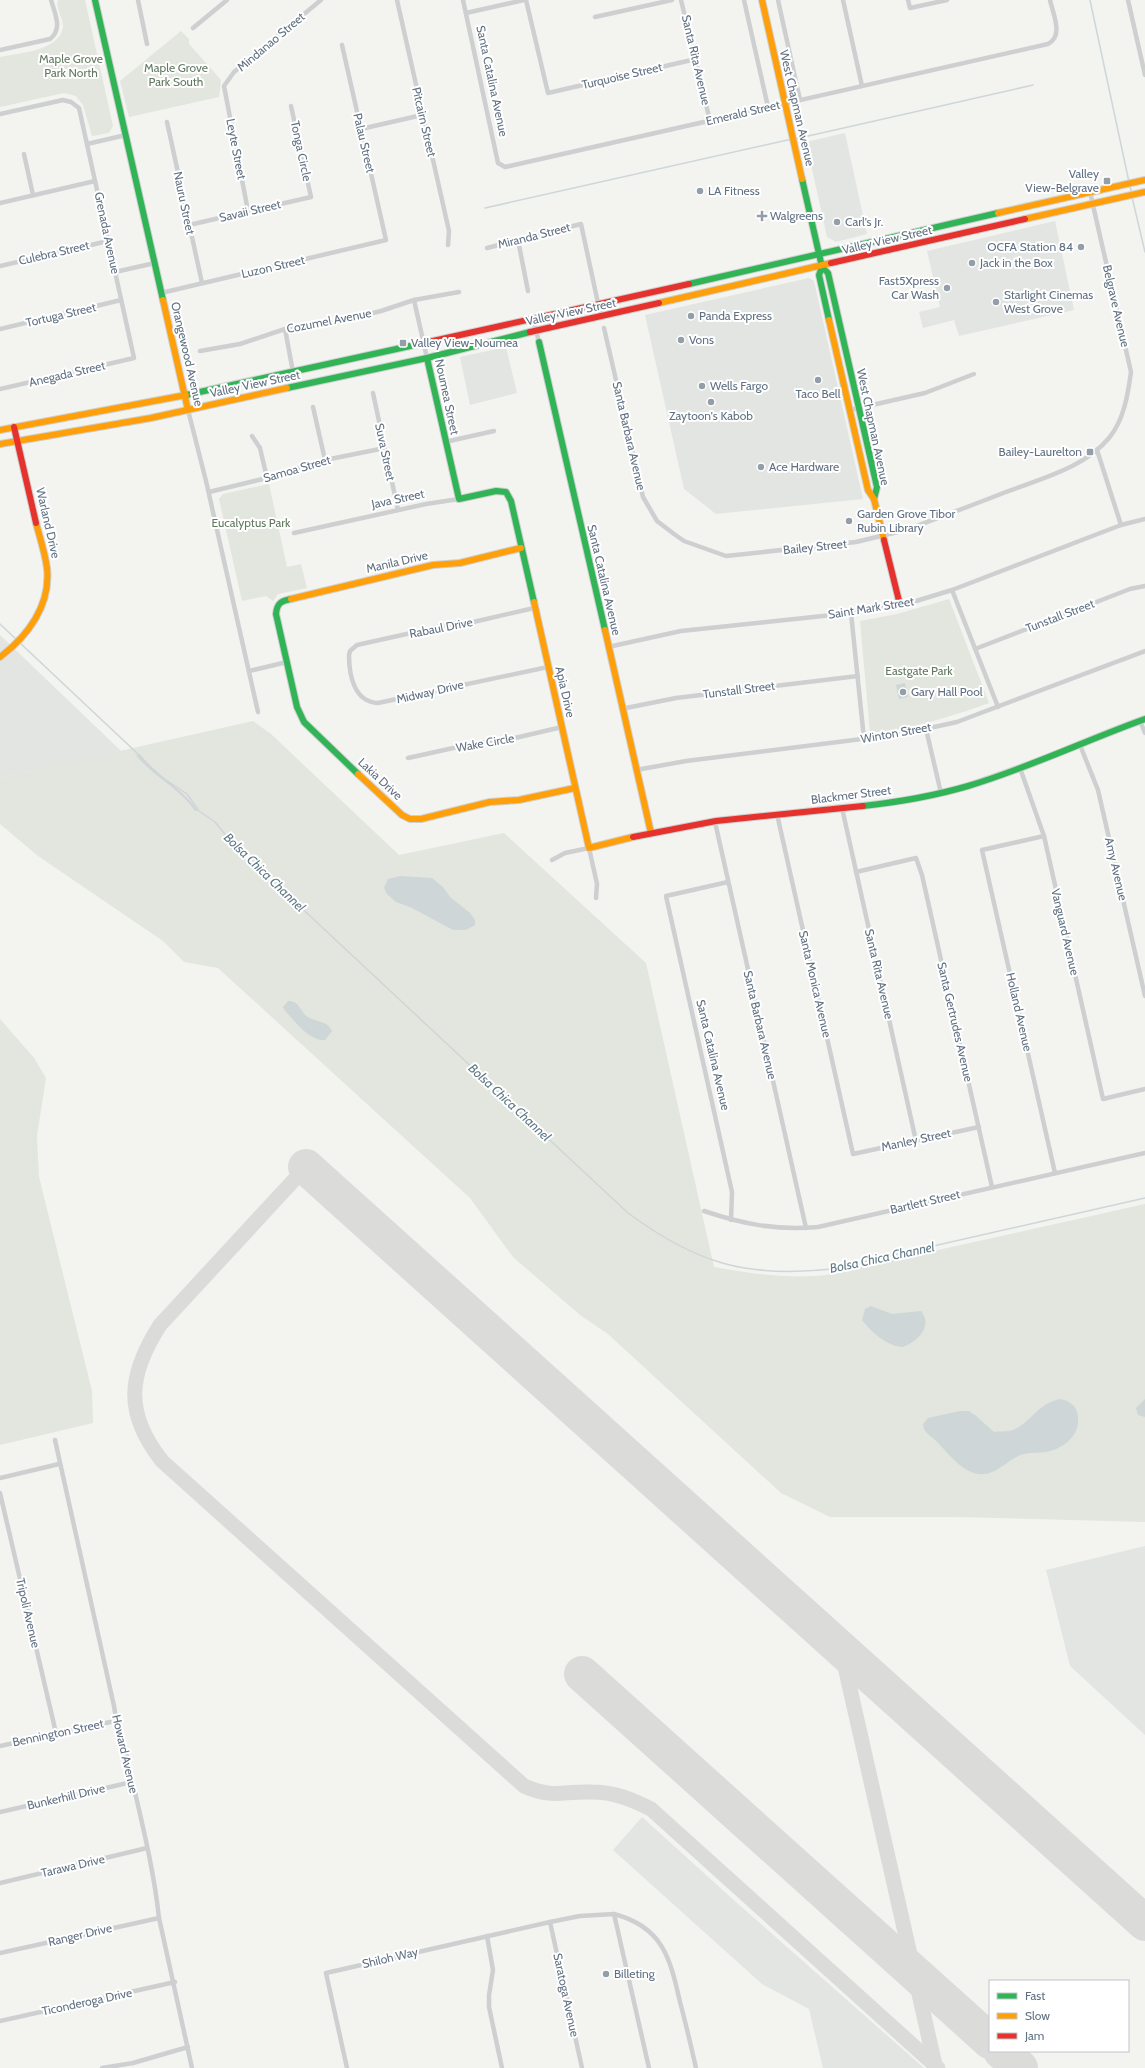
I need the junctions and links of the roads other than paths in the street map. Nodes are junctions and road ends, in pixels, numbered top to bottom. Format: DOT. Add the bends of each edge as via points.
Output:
graph roads {
  1 [pos="52,0"];
  2 [pos="95,0"];
  3 [pos="138,0"];
  4 [pos="227,0"];
  5 [pos="321,0"];
  6 [pos="397,0"];
  7 [pos="463,0"];
  8 [pos="525,0"];
  9 [pos="672,0"];
  10 [pos="681,0"];
  11 [pos="744,0"];
  12 [pos="762,0"];
  13 [pos="778,0"];
  14 [pos="843,0"];
  15 [pos="908,0"];
  16 [pos="947,0"];
  17 [pos="1050,0"];
  18 [pos="1128,0"];
  19 [pos="466,13"];
  20 [pos="595,17"];
  21 [pos="193,28"];
  22 [pos="147,44"];
  23 [pos="342,45"];
  24 [pos="0,50"];
  25 [pos="696,59"];
  26 [pos="1145,75"];
  27 [pos="224,86"];
  28 [pos="862,86"];
  29 [pos="800,100"];
  30 [pos="785,103"];
  31 [pos="292,106"];
  32 [pos="768,107"];
  33 [pos="0,114"];
  34 [pos="422,115"];
  35 [pos="710,121"];
  36 [pos="167,122"];
  37 [pos="361,129"];
  38 [pos="126,135"];
  39 [pos="87,144"];
  40 [pos="24,154"];
  41 [pos="501,166"];
  42 [pos="1142,180"];
  43 [pos="95,181"];
  44 [pos="1090,192"];
  45 [pos="1143,193"];
  46 [pos="33,195"];
  47 [pos="311,197"];
  48 [pos="0,203"];
  49 [pos="1092,204"];
  50 [pos="248,211"];
  51 [pos="989,216"];
  52 [pos="189,224"];
  53 [pos="992,227"];
  54 [pos="386,240"];
  55 [pos="518,240"];
  56 [pos="108,241"];
  57 [pos="448,245"];
  58 [pos="487,248"];
  59 [pos="819,254"];
  60 [pos="155,263"];
  61 [pos="0,266"];
  62 [pos="822,267"];
  63 [pos="115,272"];
  64 [pos="706,280"];
  65 [pos="699,282"];
  66 [pos="202,284"];
  67 [pos="528,291"];
  68 [pos="459,292"];
  69 [pos="161,293"];
  70 [pos="701,295"];
  71 [pos="688,298"];
  72 [pos="121,300"];
  73 [pos="414,300"];
  74 [pos="598,305"];
  75 [pos="601,317"];
  76 [pos="533,319"];
  77 [pos="604,328"];
  78 [pos="0,329"];
  79 [pos="285,329"];
  80 [pos="536,332"];
  81 [pos="539,342"];
  82 [pos="424,343"];
  83 [pos="200,351"];
  84 [pos="134,358"];
  85 [pos="428,358"];
  86 [pos="293,372"];
  87 [pos="974,374"];
  88 [pos="0,389"];
  89 [pos="373,393"];
  90 [pos="185,396"];
  91 [pos="313,407"];
  92 [pos="858,408"];
  93 [pos="188,410"];
  94 [pos="850,410"];
  95 [pos="1120,420"];
  96 [pos="14,427"];
  97 [pos="0,430"];
  98 [pos="494,431"];
  99 [pos="252,436"];
  100 [pos="17,441"];
  101 [pos="445,442"];
  102 [pos="0,444"];
  103 [pos="385,448"];
  104 [pos="1097,450"];
  105 [pos="325,460"];
  106 [pos="267,478"];
  107 [pos="209,492"];
  108 [pos="506,492"];
  109 [pos="459,499"];
  110 [pos="874,499"];
  111 [pos="398,510"];
  112 [pos="1145,519"];
  113 [pos="1121,525"];
  114 [pos="294,534"];
  115 [pos="674,534"];
  116 [pos="883,537"];
  117 [pos="521,548"];
  118 [pos="1145,586"];
  119 [pos="952,590"];
  120 [pos="278,603"];
  121 [pos="900,605"];
  122 [pos="534,608"];
  123 [pos="851,612"];
  124 [pos="608,647"];
  125 [pos="975,649"];
  126 [pos="350,651"];
  127 [pos="1145,651"];
  128 [pos="0,657"];
  129 [pos="287,662"];
  130 [pos="548,667"];
  131 [pos="250,671"];
  132 [pos="858,676"];
  133 [pos="998,707"];
  134 [pos="621,709"];
  135 [pos="258,712"];
  136 [pos="1143,720"];
  137 [pos="562,727"];
  138 [pos="926,729"];
  139 [pos="1145,733"];
  140 [pos="864,739"];
  141 [pos="1080,745"];
  142 [pos="408,758"];
  143 [pos="1020,768"];
  144 [pos="636,770"];
  145 [pos="575,788"];
  146 [pos="942,793"];
  147 [pos="842,808"];
  148 [pos="777,814"];
  149 [pos="715,822"];
  150 [pos="651,833"];
  151 [pos="1044,836"];
  152 [pos="589,848"];
  153 [pos="552,860"];
  154 [pos="856,872"];
  155 [pos="728,882"];
  156 [pos="596,898"];
  157 [pos="1145,996"];
  158 [pos="1145,1089"];
  159 [pos="979,1127"];
  160 [pos="916,1141"];
  161 [pos="1145,1153"];
  162 [pos="854,1154"];
  163 [pos="1056,1173"];
  164 [pos="992,1187"];
  165 [pos="704,1211"];
  166 [pos="731,1220"];
  167 [pos="806,1228"];
  168 [pos="55,1440"];
  169 [pos="60,1464"];
  170 [pos="0,1478"];
  171 [pos="0,1493"];
  172 [pos="115,1721"];
  173 [pos="56,1733"];
  174 [pos="0,1746"];
  175 [pos="132,1782"];
  176 [pos="0,1812"];
  177 [pos="147,1848"];
  178 [pos="0,1883"];
  179 [pos="614,1914"];
  180 [pos="159,1918"];
  181 [pos="550,1922"];
  182 [pos="488,1936"];
  183 [pos="0,1953"];
  184 [pos="175,1982"];
  185 [pos="0,2021"];
  186 [pos="188,2047"];
  187 [pos="102,2068"];
  188 [pos="192,2068"];
  189 [pos="347,2068"];
  190 [pos="502,2068"];
  191 [pos="582,2068"];
  192 [pos="649,2068"];
  193 [pos="696,2068"];
  1 -- 24 [label="street" via="58,29 50,39"];
  2 -- 38 [label="street, Orangewood Avenue"];
  3 -- 22 [label="street"];
  4 -- 21 [label="street"];
  5 -- 27 [label="street, Mindanao Street" via="234,72"];
  6 -- 34 [label="street, Pitcairn Street"];
  7 -- 19 [label="street, Santa Catalina Avenue"];
  8 -- 19 [label="street"];
  8 -- 25 [label="street, Turquoise Street" via="548,94"];
  9 -- 20 [label="street"];
  10 -- 25 [label="street, Santa Rita Avenue"];
  11 -- 32 [label="street"];
  12 -- 30 [label="street, West Chapman Avenue"];
  13 -- 29 [label="street"];
  14 -- 28 [label="street"];
  15 -- 16 [label="street" via="910,8"];
  17 -- 28 [label="street, Emerald Street" via="1057,28 1054,40 1048,44"];
  18 -- 26 [label="street"];
  19 -- 41 [label="street, Santa Catalina Avenue" via="498,163"];
  23 -- 37 [label="street, Palau Street"];
  25 -- 35 [label="street, Santa Rita Avenue"];
  27 -- 50 [label="street, Leyte Street"];
  28 -- 29 [label="street, Emerald Street"];
  29 -- 30 [label="street, Emerald Street"];
  30 -- 32 [label="street, Emerald Street"];
  30 -- 59 [label="street, West Chapman Avenue"];
  31 -- 47 [label="street, Tonga Circle"];
  32 -- 35 [label="street, Emerald Street"];
  33 -- 39 [label="street, Grenada Avenue" via="63,100 71,102 79,108"];
  34 -- 37 [label="street"];
  34 -- 57 [label="street, Pitcairn Street" via="449,231"];
  35 -- 41 [label="street, Emerald Street"];
  36 -- 52 [label="street, Nauru Street"];
  37 -- 54 [label="street, Palau Street"];
  38 -- 39 [label="street"];
  38 -- 60 [label="street, Orangewood Avenue"];
  39 -- 43 [label="street, Grenada Avenue"];
  40 -- 46 [label="street"];
  42 -- 44 [label="street, Valley View Street"];
  43 -- 46 [label="street"];
  43 -- 56 [label="street, Grenada Avenue"];
  44 -- 49 [label="street, Belgrave Avenue"];
  44 -- 51 [label="street, Valley View Street"];
  45 -- 49 [label="street, Valley View Street"];
  46 -- 48 [label="street"];
  47 -- 50 [label="street, Savaii Street"];
  49 -- 53 [label="street, Valley View Street"];
  49 -- 95 [label="street, Belgrave Avenue" via="1131,372 1128,396"];
  50 -- 52 [label="street, Savaii Street"];
  51 -- 53 [label="street"];
  51 -- 59 [label="street, Valley View Street"];
  52 -- 66 [label="street, Nauru Street"];
  53 -- 62 [label="street, Valley View Street"];
  54 -- 66 [label="street, Luzon Street"];
  55 -- 58 [label="street, Miranda Street"];
  55 -- 67 [label="street"];
  55 -- 74 [label="street, Miranda Street" via="581,224"];
  56 -- 61 [label="street, Culebra Street"];
  56 -- 63 [label="street, Grenada Avenue"];
  59 -- 62 [label="street, West Chapman Avenue"];
  59 -- 64 [label="street, Valley View Street"];
  60 -- 63 [label="street"];
  60 -- 69 [label="street, Orangewood Avenue"];
  62 -- 70 [label="street, Valley View Street"];
  62 -- 92 [label="street, West Chapman Avenue" via="828,273"];
  62 -- 94 [label="street, West Chapman Avenue" via="820,275"];
  63 -- 72 [label="street, Grenada Avenue"];
  64 -- 65 [label="street, Valley View Street"];
  64 -- 70 [label="street"];
  65 -- 71 [label="street"];
  65 -- 74 [label="street, Valley View Street"];
  66 -- 69 [label="street, Luzon Street"];
  68 -- 73 [label="street, Cozumel Avenue"];
  69 -- 90 [label="street, Orangewood Avenue"];
  70 -- 71 [label="street, Valley View Street"];
  71 -- 75 [label="street, Valley View Street"];
  72 -- 78 [label="street, Tortuga Street"];
  72 -- 84 [label="street, Grenada Avenue"];
  73 -- 79 [label="street, Cozumel Avenue" via="330,324"];
  73 -- 82 [label="street, Noumea Street"];
  74 -- 75 [label="street"];
  74 -- 76 [label="street, Valley View Street"];
  75 -- 80 [label="street, Valley View Street"];
  76 -- 80 [label="street, Santa Catalina Avenue"];
  76 -- 82 [label="street, Valley View Street"];
  77 -- 115 [label="street, Santa Barbara Avenue" via="642,497 657,521"];
  79 -- 83 [label="street, Cozumel Avenue" via="240,344"];
  79 -- 86 [label="street"];
  80 -- 81 [label="street, Santa Catalina Avenue"];
  80 -- 85 [label="street, Valley View Street"];
  81 -- 124 [label="street, Santa Catalina Avenue"];
  82 -- 85 [label="street, Noumea Street"];
  82 -- 86 [label="street, Valley View Street"];
  84 -- 88 [label="street, Anegada Street"];
  85 -- 93 [label="street, Valley View Street"];
  85 -- 101 [label="street, Noumea Street"];
  86 -- 90 [label="street, Valley View Street"];
  87 -- 92 [label="street" via="926,393"];
  89 -- 103 [label="street, Suva Street"];
  90 -- 93 [label="street, Orangewood Avenue"];
  90 -- 96 [label="street, Valley View Street"];
  91 -- 105 [label="street"];
  92 -- 94 [label="street"];
  92 -- 110 [label="street, West Chapman Avenue" via="877,487"];
  93 -- 100 [label="street, Valley View Street"];
  93 -- 107 [label="street, Orangewood Avenue"];
  94 -- 110 [label="street, West Chapman Avenue" via="868,490"];
  95 -- 104 [label="street, Bailey Street"];
  96 -- 97 [label="street, Valley View Street"];
  96 -- 100 [label="street, Warland Drive"];
  98 -- 101 [label="street"];
  99 -- 106 [label="street" via="260,448"];
  100 -- 102 [label="street, Valley View Street"];
  100 -- 128 [label="street, Warland Drive" via="47,569 44,600 30,630"];
  101 -- 109 [label="street, Noumea Street"];
  103 -- 105 [label="street, Samoa Street"];
  103 -- 111 [label="street, Suva Street"];
  104 -- 113 [label="street"];
  104 -- 116 [label="street, Bailey Street" via="1064,470"];
  105 -- 106 [label="street, Samoa Street"];
  106 -- 107 [label="street, Samoa Street"];
  107 -- 131 [label="street, Orangewood Avenue"];
  108 -- 109 [label="street, Java Street" via="496,491"];
  108 -- 117 [label="street, Apia Drive" via="511,501"];
  109 -- 111 [label="street, Java Street"];
  110 -- 116 [label="street"];
  111 -- 114 [label="street, Java Street"];
  112 -- 113 [label="street, Saint Mark Street"];
  113 -- 119 [label="street, Saint Mark Street"];
  115 -- 116 [label="street, Bailey Street" via="684,541 726,556"];
  116 -- 121 [label="street"];
  117 -- 120 [label="street, Manila Drive" via="460,563 425,567"];
  117 -- 122 [label="street, Apia Drive"];
  118 -- 125 [label="street, Tunstall Street" via="1130,589"];
  119 -- 121 [label="street, Saint Mark Street"];
  119 -- 125 [label="street"];
  120 -- 129 [label="street, Lakia Drive" via="276,614"];
  121 -- 123 [label="street, Saint Mark Street"];
  122 -- 126 [label="street, Rabaul Drive" via="364,644 353,647"];
  122 -- 130 [label="street, Apia Drive"];
  123 -- 124 [label="street, Saint Mark Street" via="682,632"];
  123 -- 132 [label="street"];
  124 -- 134 [label="street, Santa Catalina Avenue"];
  125 -- 133 [label="street"];
  126 -- 130 [label="street, Midway Drive" via="349,660 356,691 371,703 384,703"];
  127 -- 133 [label="street, Winton Street"];
  129 -- 131 [label="street"];
  129 -- 145 [label="street, Lakia Drive" via="297,707 304,722 402,815 410,819"];
  130 -- 137 [label="street, Apia Drive"];
  131 -- 135 [label="street, Orangewood Avenue"];
  132 -- 134 [label="street, Tunstall Street" via="676,698"];
  132 -- 140 [label="street"];
  133 -- 138 [label="street, Winton Street" via="957,722"];
  134 -- 144 [label="street, Santa Catalina Avenue"];
  136 -- 139 [label="street"];
  136 -- 141 [label="street, Blackmer Street"];
  137 -- 142 [label="street, Wake Circle"];
  137 -- 145 [label="street, Apia Drive"];
  138 -- 140 [label="street, Winton Street"];
  138 -- 146 [label="street"];
  140 -- 144 [label="street, Winton Street" via="686,761"];
  141 -- 143 [label="street, Blackmer Street"];
  141 -- 157 [label="street, Amy Avenue" via="1098,790"];
  143 -- 146 [label="street, Blackmer Street"];
  143 -- 151 [label="street, Vanguard Avenue"];
  144 -- 150 [label="street, Santa Catalina Avenue"];
  145 -- 152 [label="street, Apia Drive"];
  146 -- 147 [label="street, Blackmer Street"];
  147 -- 148 [label="street, Blackmer Street"];
  147 -- 154 [label="street, Santa Rita Avenue"];
  148 -- 149 [label="street, Blackmer Street"];
  148 -- 162 [label="street, Santa Monica Avenue"];
  149 -- 150 [label="street, Blackmer Street"];
  149 -- 155 [label="street, Santa Barbara Avenue"];
  150 -- 152 [label="street, Blackmer Street"];
  151 -- 158 [label="street, Vanguard Avenue" via="1103,1098"];
  151 -- 163 [label="street, Holland Avenue" via="982,850"];
  152 -- 153 [label="street, Blackmer Street" via="565,853"];
  152 -- 156 [label="street, Apia Drive" via="597,884"];
  154 -- 159 [label="street, Santa Gertrudes Avenue" via="916,858"];
  154 -- 160 [label="street, Santa Rita Avenue"];
  155 -- 166 [label="street, Santa Catalina Avenue" via="666,896 732,1192"];
  155 -- 167 [label="street, Santa Barbara Avenue"];
  159 -- 160 [label="street, Manley Street"];
  159 -- 164 [label="street, Santa Gertrudes Avenue"];
  160 -- 162 [label="street, Manley Street"];
  161 -- 163 [label="street, Bartlett Street"];
  163 -- 164 [label="street, Bartlett Street"];
  164 -- 167 [label="street, Bartlett Street" via="825,1226"];
  165 -- 166 [label="street, Bartlett Street"];
  166 -- 167 [label="street, Bartlett Street" via="767,1228"];
  168 -- 169 [label="street, Howard Avenue"];
  169 -- 170 [label="street"];
  169 -- 172 [label="street, Howard Avenue" via="114,1706"];
  171 -- 173 [label="street, Tripoli Avenue"];
  172 -- 173 [label="street, Bennington Street"];
  172 -- 175 [label="street, Howard Avenue" via="123,1742"];
  173 -- 174 [label="street, Bennington Street"];
  175 -- 176 [label="street, Bunkerhill Drive"];
  175 -- 177 [label="street, Howard Avenue"];
  177 -- 178 [label="street, Tarawa Drive"];
  177 -- 180 [label="street, Howard Avenue"];
  179 -- 181 [label="street, Shiloh Way" via="580,1916"];
  179 -- 192 [label="street"];
  179 -- 193 [label="street" via="629,1918 645,1927 656,1936 665,1950 672,1968"];
  180 -- 183 [label="street, Ranger Drive"];
  180 -- 184 [label="street, Howard Avenue"];
  181 -- 182 [label="street, Shiloh Way"];
  181 -- 191 [label="street, Saratoga Avenue"];
  182 -- 189 [label="street, Shiloh Way" via="326,1973"];
  182 -- 190 [label="street" via="493,1970 489,1994 490,2012"];
  184 -- 185 [label="street, Ticonderoga Drive"];
  184 -- 186 [label="street, Howard Avenue"];
  186 -- 187 [label="street" via="133,2063"];
  186 -- 188 [label="street, Howard Avenue"];
}
